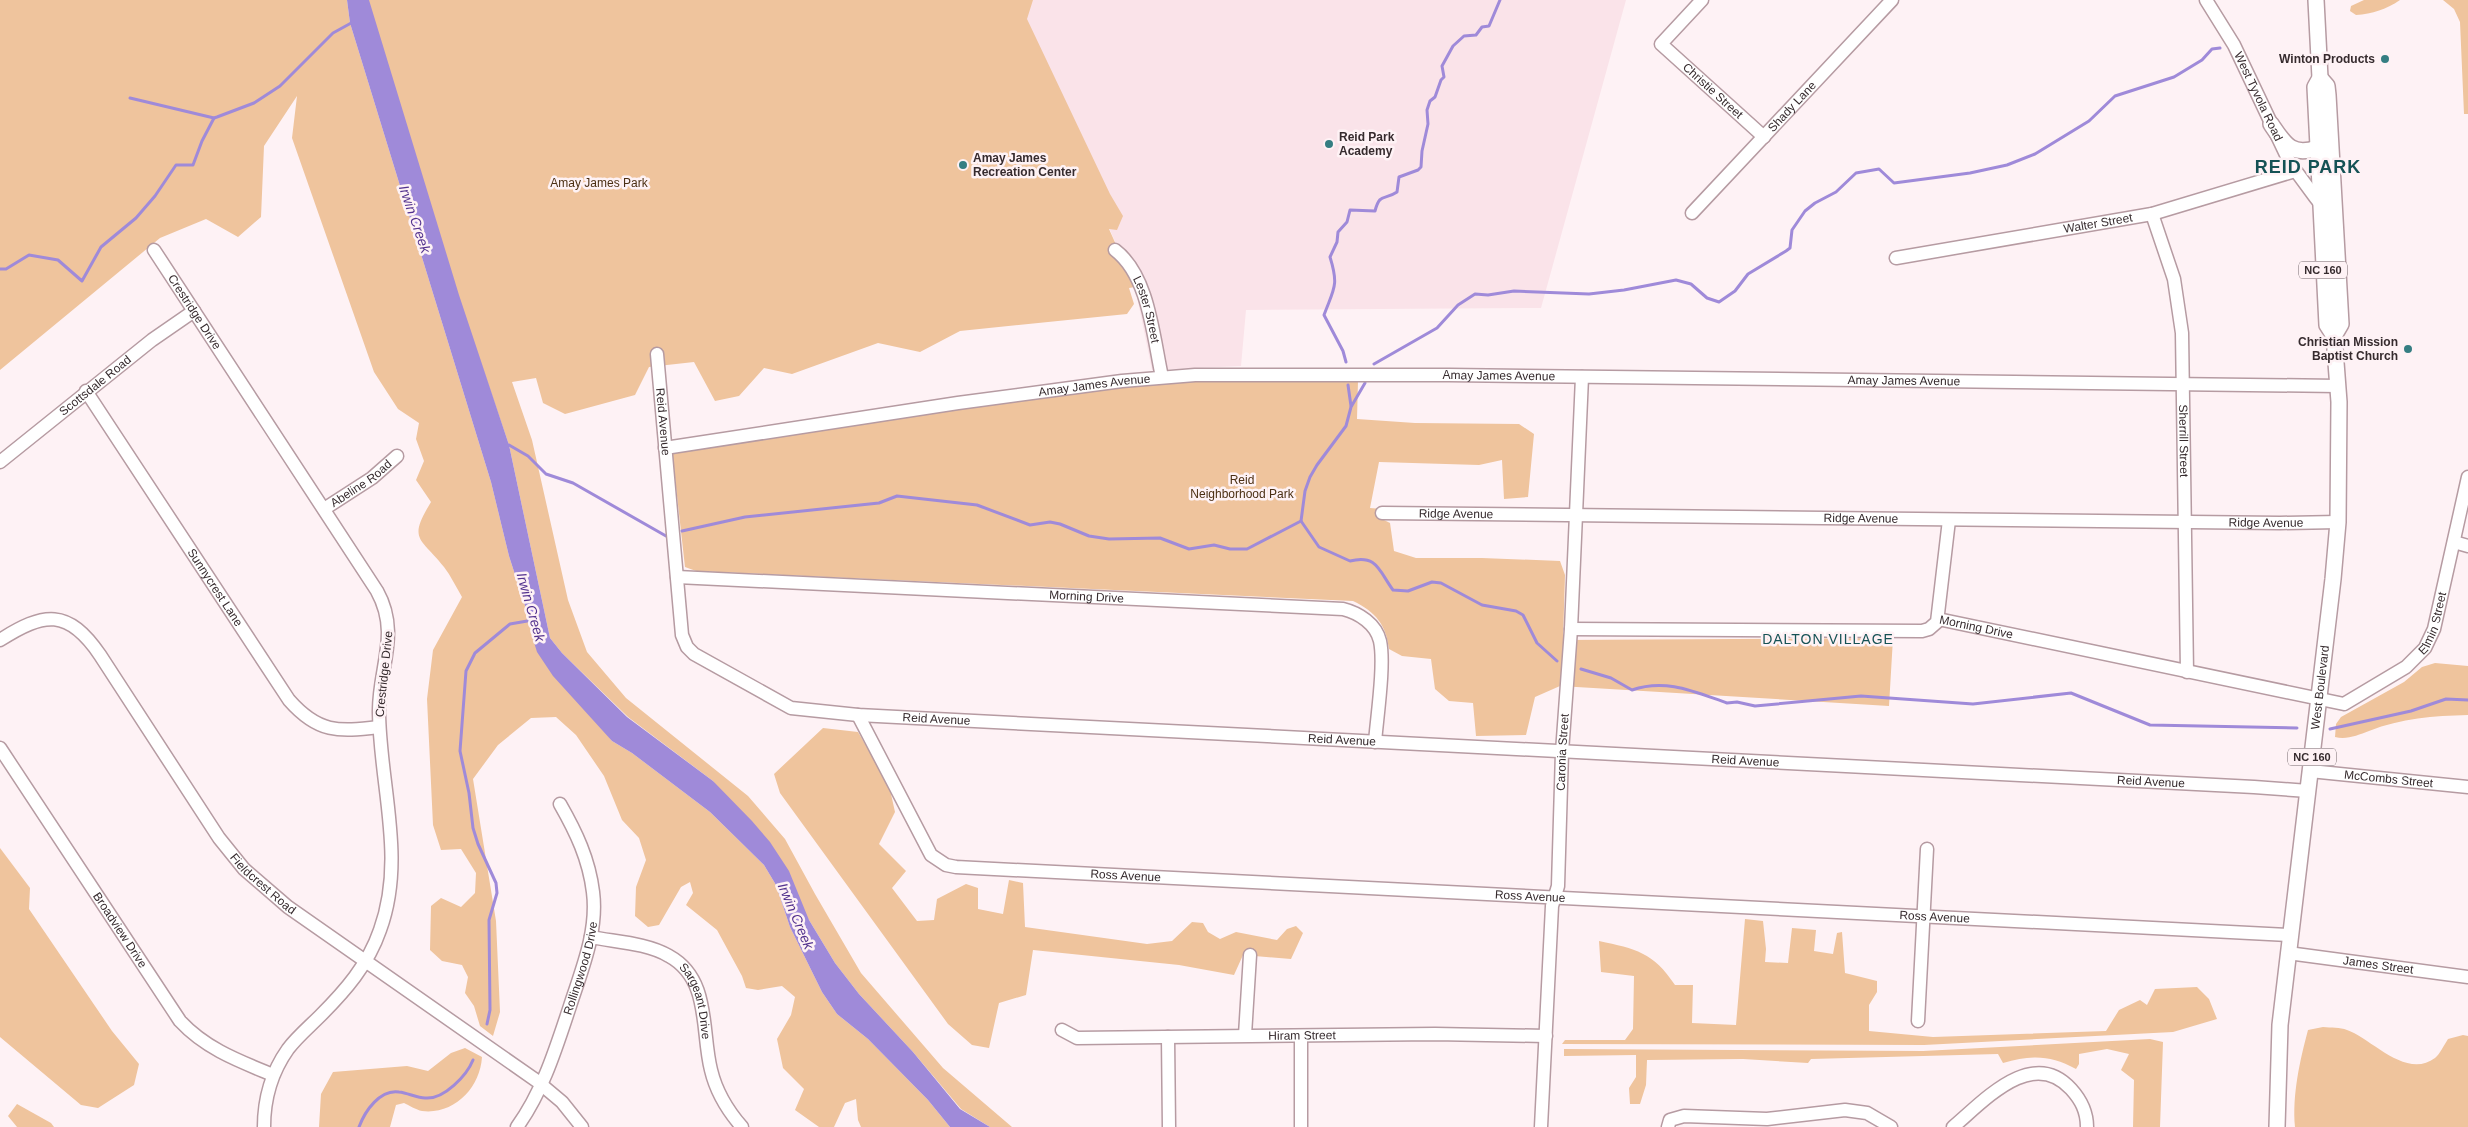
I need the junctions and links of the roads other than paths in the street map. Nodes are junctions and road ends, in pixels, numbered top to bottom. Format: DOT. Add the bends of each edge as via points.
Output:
graph roads {
  1 [pos="1702,0"];
  2 [pos="1892,0"];
  3 [pos="2206,0"];
  4 [pos="2316,0"];
  5 [pos="2320,78"];
  6 [pos="2271,124"];
  7 [pos="1764,137"];
  8 [pos="2317,148"];
  9 [pos="2295,171"];
  10 [pos="2319,202"];
  11 [pos="2335,205"];
  12 [pos="1692,213"];
  13 [pos="2152,214"];
  14 [pos="154,250"];
  15 [pos="1115,250"];
  16 [pos="1896,258"];
  17 [pos="194,311"];
  18 [pos="2334,336"];
  19 [pos="657,354"];
  20 [pos="1162,376"];
  21 [pos="1582,377"];
  22 [pos="2183,385"];
  23 [pos="2338,386"];
  24 [pos="86,391"];
  25 [pos="665,448"];
  26 [pos="397,456"];
  27 [pos="0,462"];
  28 [pos="2468,477"];
  29 [pos="324,509"];
  30 [pos="1382,513"];
  31 [pos="1576,517"];
  32 [pos="1949,520"];
  33 [pos="2186,522"];
  34 [pos="2338,522"];
  35 [pos="2454,542"];
  36 [pos="2468,546"];
  37 [pos="677,577"];
  38 [pos="1938,619"];
  39 [pos="1572,628"];
  40 [pos="0,640"];
  41 [pos="2187,672"];
  42 [pos="2319,700"];
  43 [pos="858,715"];
  44 [pos="379,727"];
  45 [pos="1375,742"];
  46 [pos="0,748"];
  47 [pos="1562,752"];
  48 [pos="2310,771"];
  49 [pos="2468,787"];
  50 [pos="2308,791"];
  51 [pos="560,804"];
  52 [pos="1928,848"];
  53 [pos="1554,898"];
  54 [pos="1923,917"];
  55 [pos="2290,935"];
  56 [pos="591,936"];
  57 [pos="2288,953"];
  58 [pos="1250,955"];
  59 [pos="366,962"];
  60 [pos="2468,977"];
  61 [pos="1918,1021"];
  62 [pos="1062,1030"];
  63 [pos="1245,1035"];
  64 [pos="1301,1036"];
  65 [pos="1546,1036"];
  66 [pos="1168,1037"];
  67 [pos="273,1075"];
  68 [pos="542,1085"];
  69 [pos="264,1127"];
  70 [pos="517,1127"];
  71 [pos="582,1127"];
  72 [pos="742,1127"];
  73 [pos="1169,1127"];
  74 [pos="1301,1127"];
  75 [pos="1541,1127"];
  76 [pos="1668,1127"];
  77 [pos="1891,1127"];
  78 [pos="1953,1127"];
  79 [pos="2087,1127"];
  80 [pos="2276,1127"];
  1 -- 7 [label="street, Christie Street" via="1661,44"];
  2 -- 7 [label="street, Shady Lane"];
  3 -- 6 [label="street, West Tyvola Road" via="2234,45"];
  4 -- 5 [label="main road, West Boulevard / NC 160"];
  5 -- 8 [label="main road, West Boulevard / NC 160" via="2315,87"];
  5 -- 11 [label="main road, West Boulevard / NC 160" via="2327,86"];
  6 -- 8 [label="main road" via="2290,148 2303,152"];
  6 -- 9 [label="street, West Tyvola Road"];
  7 -- 12 [label="street, Shady Lane"];
  8 -- 10 [label="main road, West Boulevard / NC 160"];
  9 -- 10 [label="street, West Tyvola Road"];
  9 -- 13 [label="street, Walter Street"];
  10 -- 11 [label="street"];
  10 -- 18 [label="main road, West Boulevard / NC 160" via="2327,325"];
  11 -- 18 [label="main road, West Boulevard / NC 160" via="2341,324"];
  13 -- 16 [label="street, Walter Street"];
  13 -- 22 [label="street, Sherrill Street" via="2179,298"];
  14 -- 17 [label="street, Crestridge Drive"];
  15 -- 20 [label="street, Lester Street" via="1128,261 1138,278"];
  17 -- 24 [label="street, Scottsdale Road"];
  17 -- 29 [label="street, Crestridge Drive"];
  18 -- 23 [label="main road, West Boulevard / NC 160"];
  19 -- 25 [label="street, Reid Avenue"];
  20 -- 21 [label="street, Amay James Avenue"];
  20 -- 25 [label="street, Amay James Avenue" via="958,403"];
  21 -- 22 [label="street, Amay James Avenue"];
  21 -- 31 [label="street, Caronia Street"];
  22 -- 23 [label="street, Amay James Avenue"];
  22 -- 33 [label="street, Sherrill Street"];
  23 -- 34 [label="main road, West Boulevard / NC 160"];
  24 -- 27 [label="street, Scottsdale Road"];
  24 -- 44 [label="street, Sunnycrest Lane" via="289,700 309,719 330,728 344,731"];
  25 -- 37 [label="street, Reid Avenue"];
  26 -- 29 [label="street, Abeline Road" via="372,478"];
  28 -- 35 [label="street, Elmin Street"];
  29 -- 44 [label="street, Crestridge Drive" via="377,591 386,612 389,641 381,684"];
  30 -- 31 [label="street, Ridge Avenue"];
  31 -- 32 [label="street, Ridge Avenue"];
  31 -- 39 [label="street, Caronia Street"];
  32 -- 33 [label="street, Ridge Avenue"];
  32 -- 38 [label="street"];
  33 -- 34 [label="street, Ridge Avenue"];
  33 -- 41 [label="street, Sherrill Street"];
  34 -- 42 [label="main road, West Boulevard / NC 160"];
  35 -- 36 [label="street"];
  35 -- 42 [label="street, Elmin Street" via="2434,628 2426,648 2417,659 2348,702 2339,704"];
  37 -- 43 [label="street, Reid Avenue" via="682,635 694,654 790,708"];
  37 -- 45 [label="street, Morning Drive" via="1343,609 1371,624 1380,641"];
  38 -- 39 [label="street, Morning Drive" via="1929,629 1914,632"];
  38 -- 41 [label="street, Morning Drive"];
  39 -- 47 [label="street, Caronia Street"];
  40 -- 59 [label="street, Fieldcrest Road" via="26,624 44,620 63,622 86,635 219,838 244,869 288,907"];
  41 -- 42 [label="street, Morning Drive"];
  42 -- 48 [label="main road, West Boulevard / NC 160"];
  43 -- 45 [label="street, Reid Avenue"];
  43 -- 53 [label="street, Ross Avenue" via="931,855 946,865"];
  44 -- 59 [label="street, Crestridge Drive" via="393,872 386,912"];
  45 -- 47 [label="street, Reid Avenue"];
  46 -- 67 [label="street, Broadview Drive" via="180,1021 217,1051"];
  47 -- 50 [label="street, Reid Avenue"];
  47 -- 53 [label="street, Caronia Street" via="1558,886"];
  48 -- 49 [label="street, McCombs Street"];
  48 -- 50 [label="main road, West Boulevard / NC 160"];
  50 -- 55 [label="main road, West Boulevard / NC 160"];
  51 -- 56 [label="street, Rollingwood Drive" via="580,840 590,871 594,903"];
  52 -- 54 [label="street"];
  53 -- 54 [label="street, Ross Avenue"];
  53 -- 65 [label="street, Caronia Street"];
  54 -- 55 [label="street, Ross Avenue"];
  54 -- 61 [label="street"];
  55 -- 57 [label="main road, West Boulevard / NC 160"];
  56 -- 68 [label="street, Rollingwood Drive"];
  56 -- 72 [label="street, Sargeant Drive" via="656,950 684,967 695,983 701,1001 707,1055 714,1082"];
  57 -- 60 [label="street, James Street"];
  57 -- 80 [label="main road, West Boulevard / NC 160" via="2278,1049"];
  58 -- 63 [label="street"];
  59 -- 67 [label="street, Crestridge Drive" via="348,987 294,1042"];
  59 -- 68 [label="street, Fieldcrest Road"];
  62 -- 66 [label="street, Hiram Street" via="1077,1038"];
  63 -- 64 [label="street, Hiram Street"];
  63 -- 66 [label="street, Hiram Street"];
  64 -- 65 [label="street, Hiram Street"];
  64 -- 74 [label="street"];
  65 -- 75 [label="street, Caronia Street"];
  66 -- 73 [label="street"];
  67 -- 69 [label="street, Crestridge Drive" via="266,1100"];
  68 -- 70 [label="street, Rollingwood Drive"];
  68 -- 71 [label="street, Fieldcrest Road" via="562,1102"];
  76 -- 77 [label="street" via="1670,1120 1684,1116 1767,1119 1845,1110 1867,1113"];
  78 -- 79 [label="street" via="2000,1087 2018,1076 2036,1073 2054,1076 2068,1085 2081,1100"];
}
